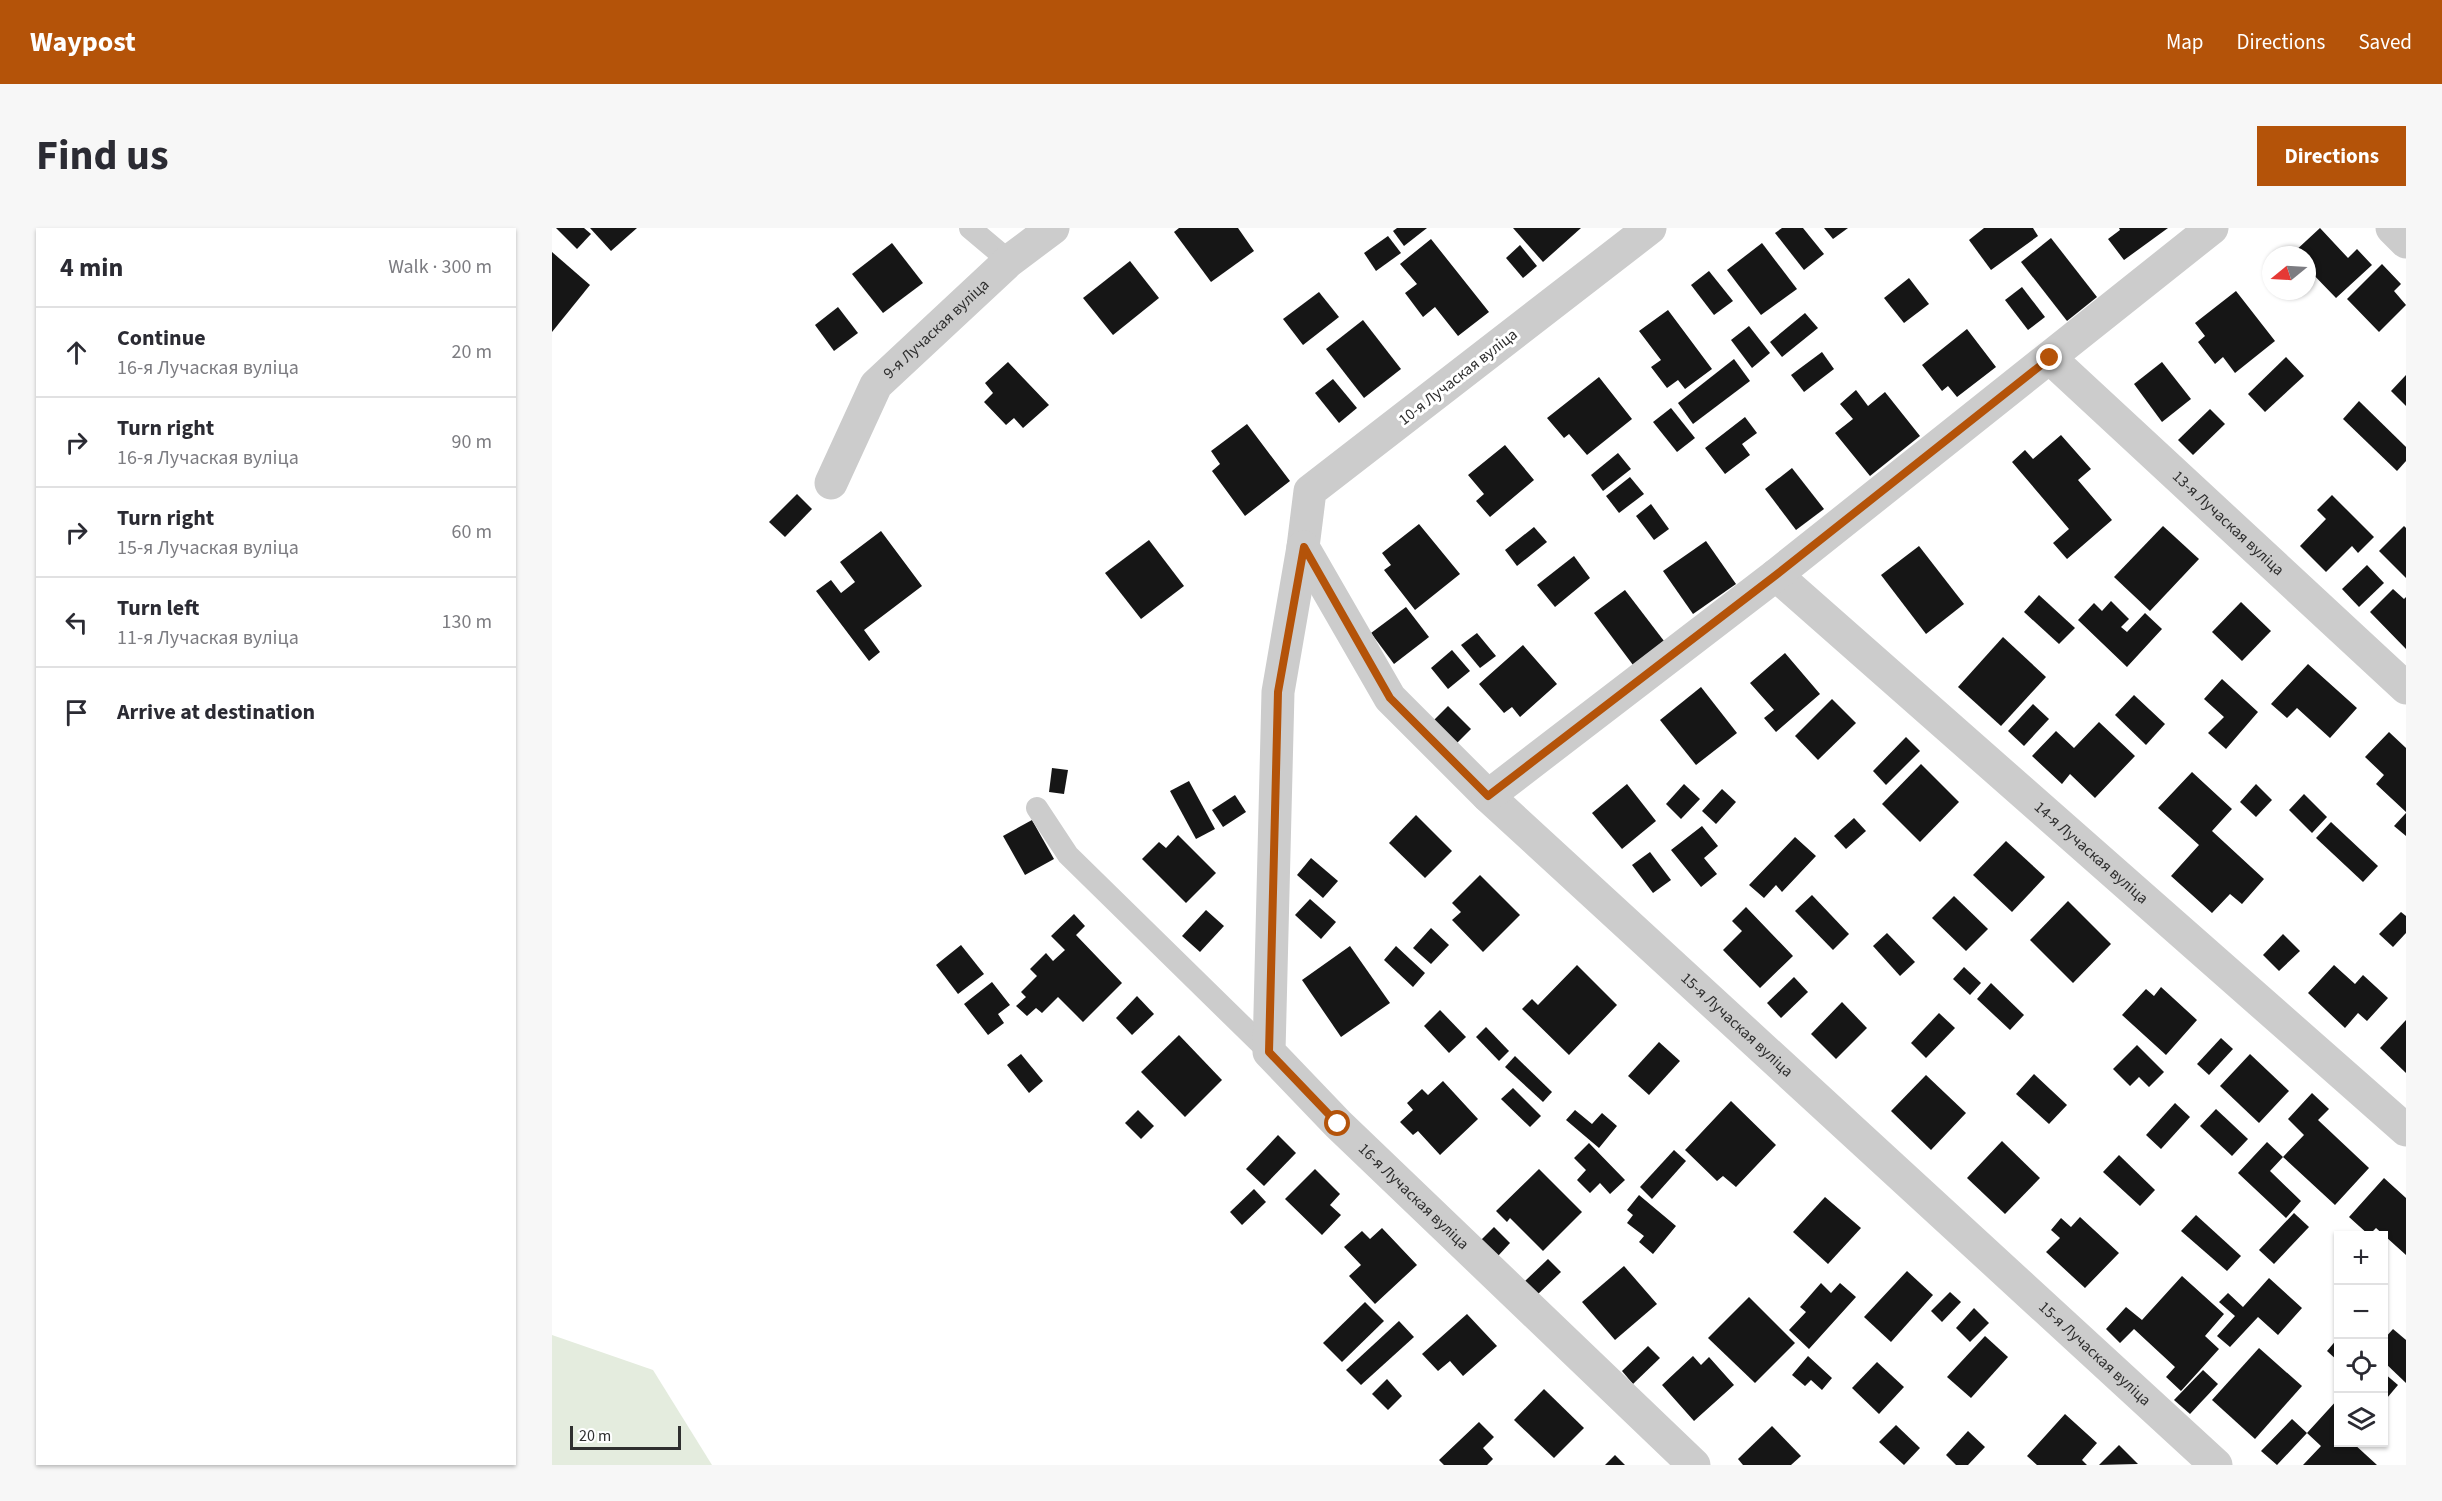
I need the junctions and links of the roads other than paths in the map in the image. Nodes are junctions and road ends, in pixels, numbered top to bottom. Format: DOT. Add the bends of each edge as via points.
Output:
graph roads {
  1 [pos="970,228"];
  2 [pos="1053,228"];
  3 [pos="1650,228"];
  4 [pos="2212,228"];
  5 [pos="2392,228"];
  6 [pos="2406,242"];
  7 [pos="1009,261"];
  8 [pos="2050,358"];
  9 [pos="831,483"];
  10 [pos="1304,547"];
  11 [pos="1776,575"];
  12 [pos="2406,688"];
  13 [pos="1488,796"];
  14 [pos="1037,808"];
  15 [pos="1269,1052"];
  16 [pos="2406,1130"];
  17 [pos="1694,1465"];
  18 [pos="2216,1465"];
  1 -- 7 [label="lane"];
  2 -- 7 [label="street, 9-я Лучаская вуліца"];
  3 -- 10 [label="street, 10-я Лучаская вуліца" via="1310,491"];
  4 -- 8 [label="street"];
  5 -- 6 [label="street"];
  7 -- 9 [label="street, 9-я Лучаская вуліца" via="876,385"];
  8 -- 11 [label="street"];
  8 -- 12 [label="street, 13-я Лучаская вуліца"];
  10 -- 13 [label="street, 15-я Лучаская вуліца" via="1390,698"];
  10 -- 15 [label="street" via="1278,692"];
  11 -- 13 [label="street"];
  11 -- 16 [label="street, 14-я Лучаская вуліца"];
  13 -- 18 [label="street, 15-я Лучаская вуліца"];
  14 -- 15 [label="lane" via="1068,855"];
  15 -- 17 [label="street, 16-я Лучаская вуліца" via="1338,1124"];
}
